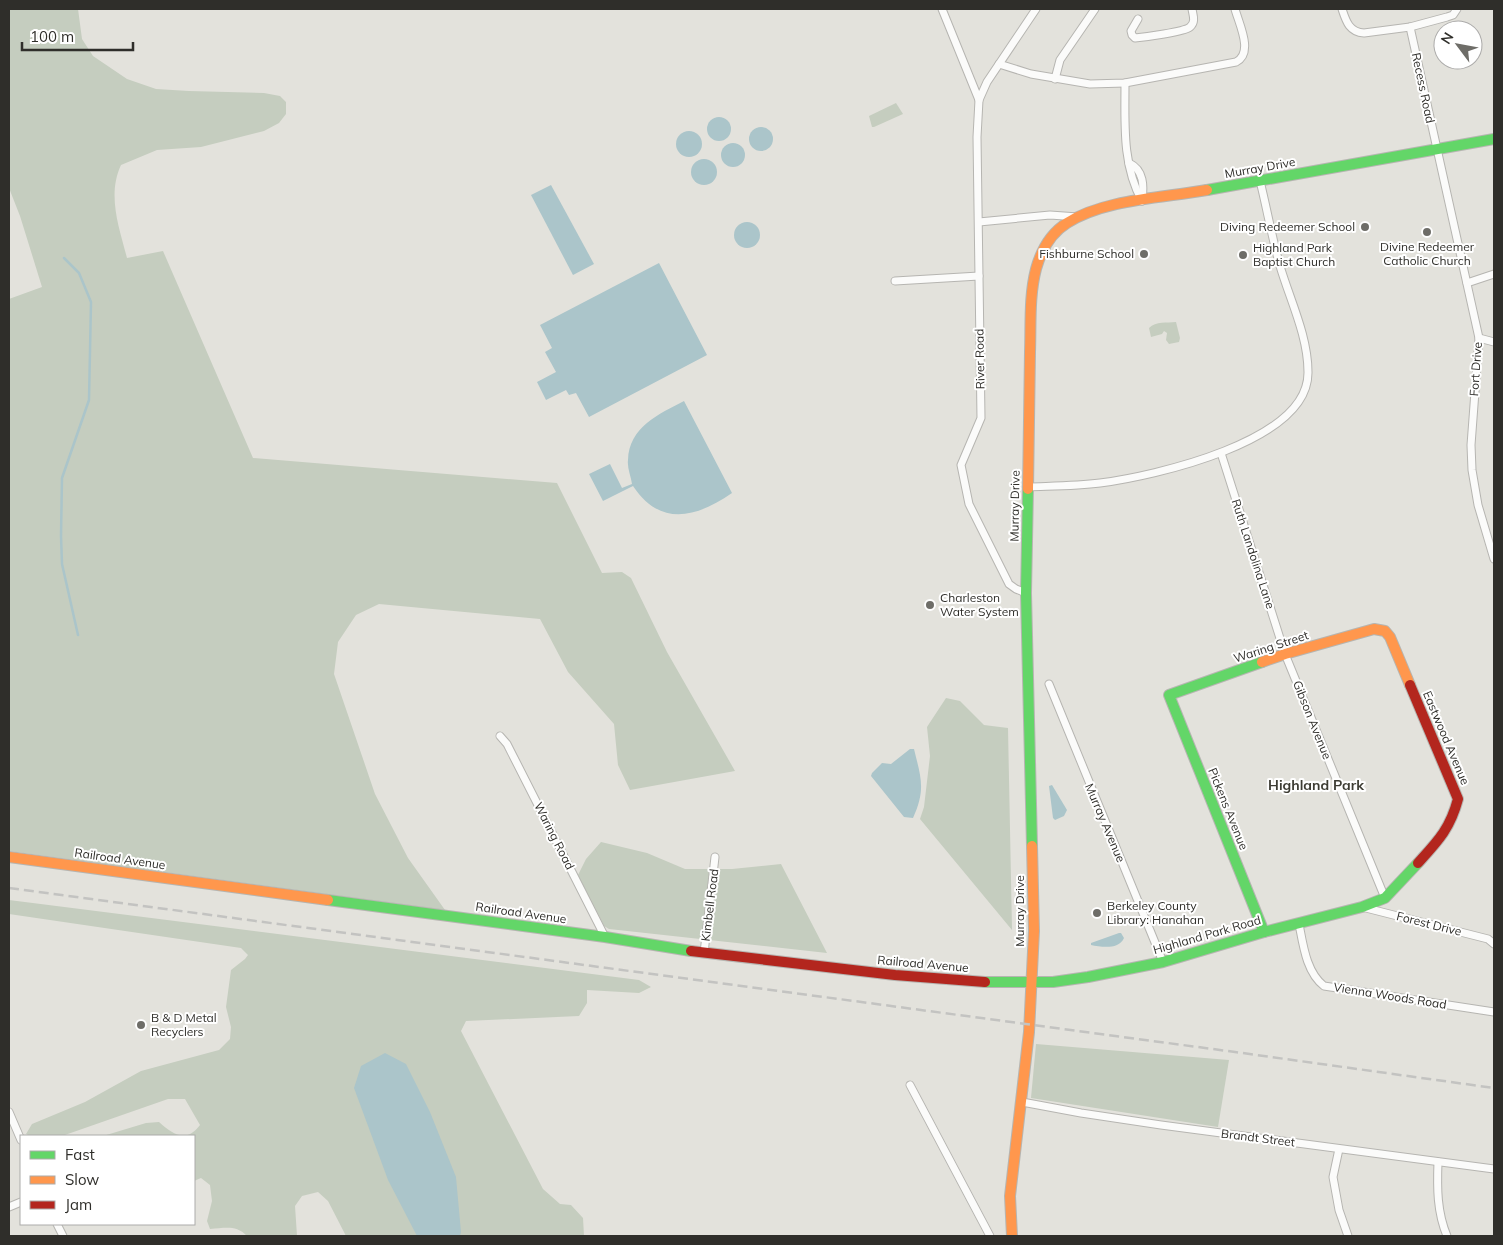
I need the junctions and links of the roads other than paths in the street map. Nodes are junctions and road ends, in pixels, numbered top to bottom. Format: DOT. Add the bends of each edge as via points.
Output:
graph roads {
  1 [pos="942,9"];
  2 [pos="1036,9"];
  3 [pos="1095,9"];
  4 [pos="1192,9"];
  5 [pos="1235,9"];
  6 [pos="1342,9"];
  7 [pos="1457,9"];
  8 [pos="1138,19"];
  9 [pos="1410,27"];
  10 [pos="999,64"];
  11 [pos="1055,79"];
  12 [pos="1125,83"];
  13 [pos="979,100"];
  14 [pos="1494,139"];
  15 [pos="1437,150"];
  16 [pos="1260,181"];
  17 [pos="1142,201"];
  18 [pos="1078,217"];
  19 [pos="979,222"];
  20 [pos="1494,274"];
  21 [pos="979,276"];
  22 [pos="895,280"];
  23 [pos="1467,283"];
  24 [pos="1479,338"];
  25 [pos="1494,342"];
  26 [pos="1221,454"];
  27 [pos="1028,488"];
  28 [pos="1494,559"];
  29 [pos="1026,593"];
  30 [pos="1383,630"];
  31 [pos="1285,654"];
  32 [pos="1049,684"];
  33 [pos="1169,695"];
  34 [pos="500,736"];
  35 [pos="9,857"];
  36 [pos="715,857"];
  37 [pos="1385,898"];
  38 [pos="1362,907"];
  39 [pos="1299,924"];
  40 [pos="1264,932"];
  41 [pos="606,937"];
  42 [pos="1494,944"];
  43 [pos="704,953"];
  44 [pos="1163,962"];
  45 [pos="1032,982"];
  46 [pos="1494,1012"];
  47 [pos="910,1085"];
  48 [pos="1022,1102"];
  49 [pos="9,1112"];
  50 [pos="20,1138"];
  51 [pos="1339,1149"];
  52 [pos="1438,1162"];
  53 [pos="1494,1169"];
  54 [pos="990,1236"];
  55 [pos="1012,1236"];
  56 [pos="1348,1236"];
  57 [pos="1447,1236"];
  1 -- 13 [label="street"];
  2 -- 10 [label="street"];
  3 -- 11 [label="street" via="1060,60"];
  4 -- 8 [label="street" via="1193,22 1189,28 1135,38 1131,31"];
  5 -- 12 [label="street" via="1245,50 1239,61"];
  6 -- 9 [label="street" via="1348,26 1360,33"];
  7 -- 9 [label="street" via="1450,16"];
  9 -- 15 [label="street, Recess Road"];
  10 -- 11 [label="street"];
  10 -- 13 [label="street"];
  11 -- 12 [label="street" via="1090,84"];
  12 -- 17 [label="street" via="1125,135 1129,163"];
  13 -- 19 [label="street, River Road"];
  14 -- 15 [label="street, Murray Drive"];
  15 -- 16 [label="street, Murray Drive"];
  15 -- 23 [label="street, Fort Drive"];
  16 -- 17 [label="street, Murray Drive"];
  16 -- 26 [label="street" via="1280,266 1305,346 1308,374 1302,397 1284,418 1258,436"];
  17 -- 18 [label="street, Murray Drive"];
  18 -- 19 [label="street" via="1050,215"];
  18 -- 27 [label="street, Murray Drive" via="1064,225 1046,246 1033,278"];
  19 -- 21 [label="street, River Road"];
  20 -- 23 [label="street"];
  21 -- 22 [label="street"];
  21 -- 29 [label="street, River Road" via="981,418 961,465 969,504 1009,584"];
  23 -- 24 [label="street, Fort Drive"];
  24 -- 25 [label="street"];
  24 -- 28 [label="street, Fort Drive" via="1472,470 1478,506"];
  26 -- 27 [label="street" via="1100,483"];
  26 -- 31 [label="street, Ruth Landolina Lane"];
  27 -- 29 [label="street, Murray Drive"];
  29 -- 45 [label="street, Murray Drive" via="1034,931"];
  30 -- 31 [label="street, Waring Street" via="1374,629"];
  30 -- 37 [label="street, Eastwood Avenue" via="1390,637 1458,799 1442,837"];
  31 -- 33 [label="street, Waring Street"];
  31 -- 37 [label="street, Gibson Avenue"];
  32 -- 44 [label="street, Murray Avenue"];
  33 -- 40 [label="street, Pickens Avenue"];
  34 -- 41 [label="street, Waring Road"];
  35 -- 41 [label="street, Railroad Avenue"];
  36 -- 43 [label="street, Kimbell Road"];
  37 -- 38 [label="street, Highland Park Road"];
  38 -- 39 [label="street, Highland Park Road"];
  38 -- 42 [label="street, Forest Drive" via="1488,939"];
  39 -- 40 [label="street, Highland Park Road"];
  39 -- 46 [label="street, Vienna Woods Road" via="1316,980 1324,986"];
  40 -- 44 [label="street, Highland Park Road"];
  41 -- 43 [label="street, Railroad Avenue"];
  43 -- 45 [label="street, Railroad Avenue" via="974,982"];
  44 -- 45 [label="street, Highland Park Road" via="1088,977"];
  45 -- 48 [label="street, Murray Drive"];
  47 -- 54 [label="street"];
  48 -- 51 [label="street, Brandt Street"];
  48 -- 55 [label="street, Murray Drive" via="1010,1196"];
  49 -- 50 [label="street"];
  51 -- 52 [label="street, Brandt Street"];
  51 -- 56 [label="street" via="1333,1178"];
  52 -- 53 [label="street, Brandt Street"];
  52 -- 57 [label="street" via="1439,1209"];
}
